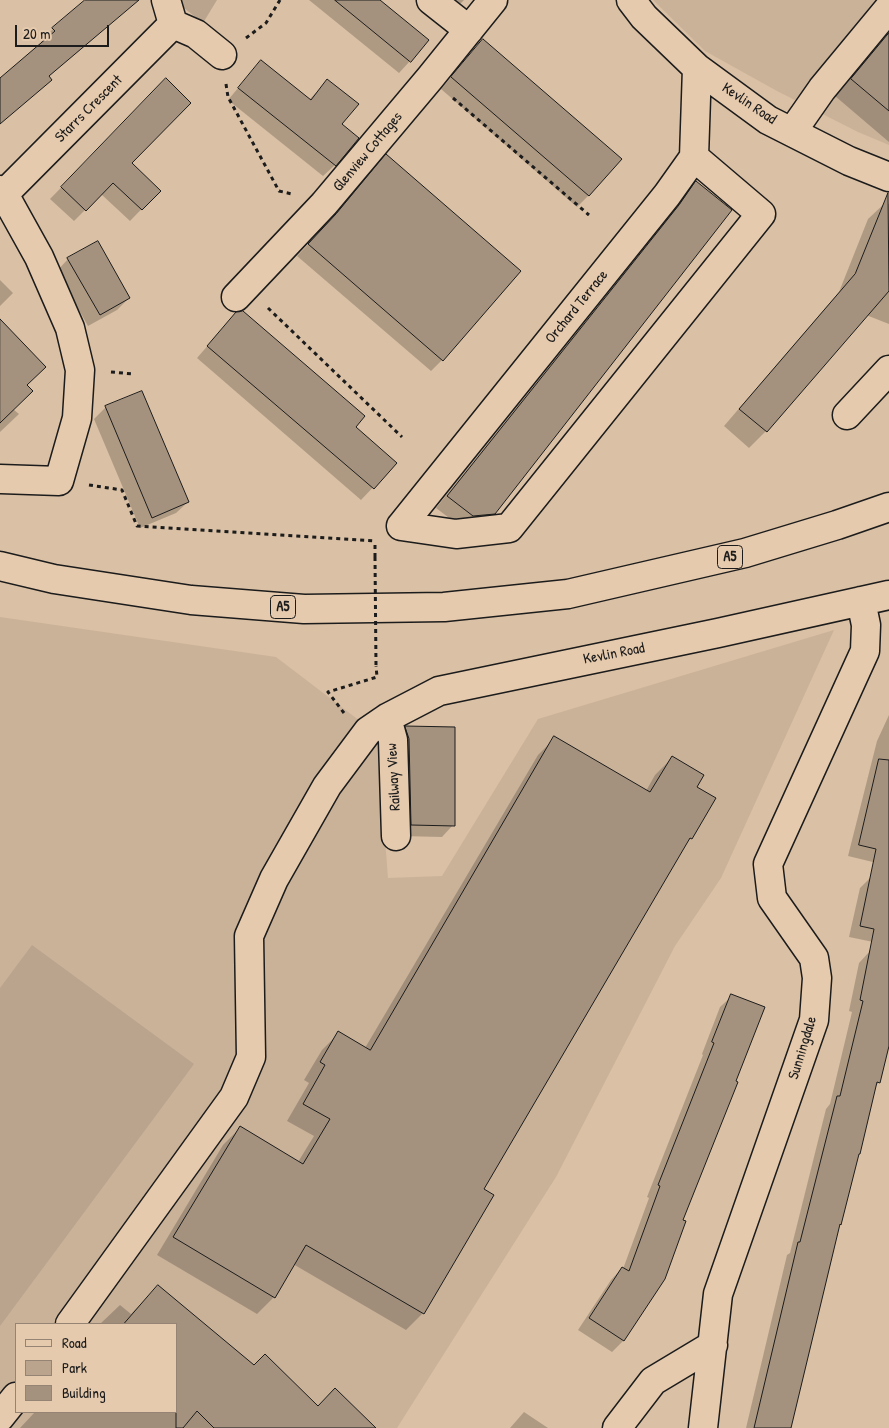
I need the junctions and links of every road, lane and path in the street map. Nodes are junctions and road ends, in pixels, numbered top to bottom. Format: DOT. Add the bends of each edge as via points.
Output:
graph roads {
  1 [pos="280,0"];
  2 [pos="431,0"];
  3 [pos="493,0"];
  4 [pos="631,0"];
  5 [pos="889,8"];
  6 [pos="178,19"];
  7 [pos="469,30"];
  8 [pos="222,55"];
  9 [pos="697,68"];
  10 [pos="430,78"];
  11 [pos="792,132"];
  12 [pos="694,157"];
  13 [pos="889,177"];
  14 [pos="2,192"];
  15 [pos="324,204"];
  16 [pos="589,215"];
  17 [pos="241,292"];
  18 [pos="889,370"];
  19 [pos="847,415"];
  20 [pos="402,437"];
  21 [pos="0,479"];
  22 [pos="59,481"];
  23 [pos="889,507"];
  24 [pos="0,566"];
  25 [pos="889,595"];
  26 [pos="861,601"];
  27 [pos="370,732"];
  28 [pos="396,836"];
  29 [pos="71,1323"];
  30 [pos="713,1344"];
  31 [pos="15,1398"];
  32 [pos="0,1417"];
  33 [pos="617,1428"];
  34 [pos="704,1428"];
  1 -- 8 [label="path" via="266,23"];
  2 -- 7 [label="main road"];
  3 -- 7 [label="main road, Glenview Cottages"];
  4 -- 9 [label="main road, Kevlin Road" via="644,17"];
  5 -- 11 [label="main road" via="822,89"];
  6 -- 8 [label="main road"];
  6 -- 14 [label="main road, Starrs Crescent"];
  7 -- 10 [label="main road, Glenview Cottages"];
  8 -- 15 [label="path" via="228,97 279,190"];
  9 -- 11 [label="main road, Kevlin Road" via="768,120"];
  9 -- 12 [label="main road"];
  10 -- 15 [label="main road, Glenview Cottages"];
  10 -- 16 [label="path"];
  11 -- 13 [label="main road, Kevlin Road"];
  12 -- 12 [label="main road, Orchard Terrace" via="667,195 401,526 456,534 509,528 761,214"];
  14 -- 22 [label="main road" via="39,257 70,328 80,370 77,418"];
  15 -- 17 [label="main road, Glenview Cottages"];
  17 -- 20 [label="path"];
  18 -- 19 [label="main road"];
  21 -- 22 [label="main road"];
  22 -- 27 [label="path, bridge" via="122,490 138,526 375,541 376,677 328,692 347,716"];
  23 -- 24 [label="main road, A5" via="745,554 568,594 444,607 304,609 191,600 54,579"];
  25 -- 26 [label="main road, Kevlin Road"];
  26 -- 27 [label="main road, Kevlin Road" via="439,691"];
  26 -- 30 [label="main road, Sunningdale" via="866,625 864,651 768,864 772,898 814,958 817,978 814,1020 718,1294"];
  27 -- 28 [label="main road, Railway View" via="393,740"];
  27 -- 29 [label="main road" via="326,786 279,870 249,936 251,1057 234,1097"];
  30 -- 33 [label="main road" via="653,1381"];
  30 -- 34 [label="main road, Sunningdale"];
  31 -- 32 [label="main road"];
}
